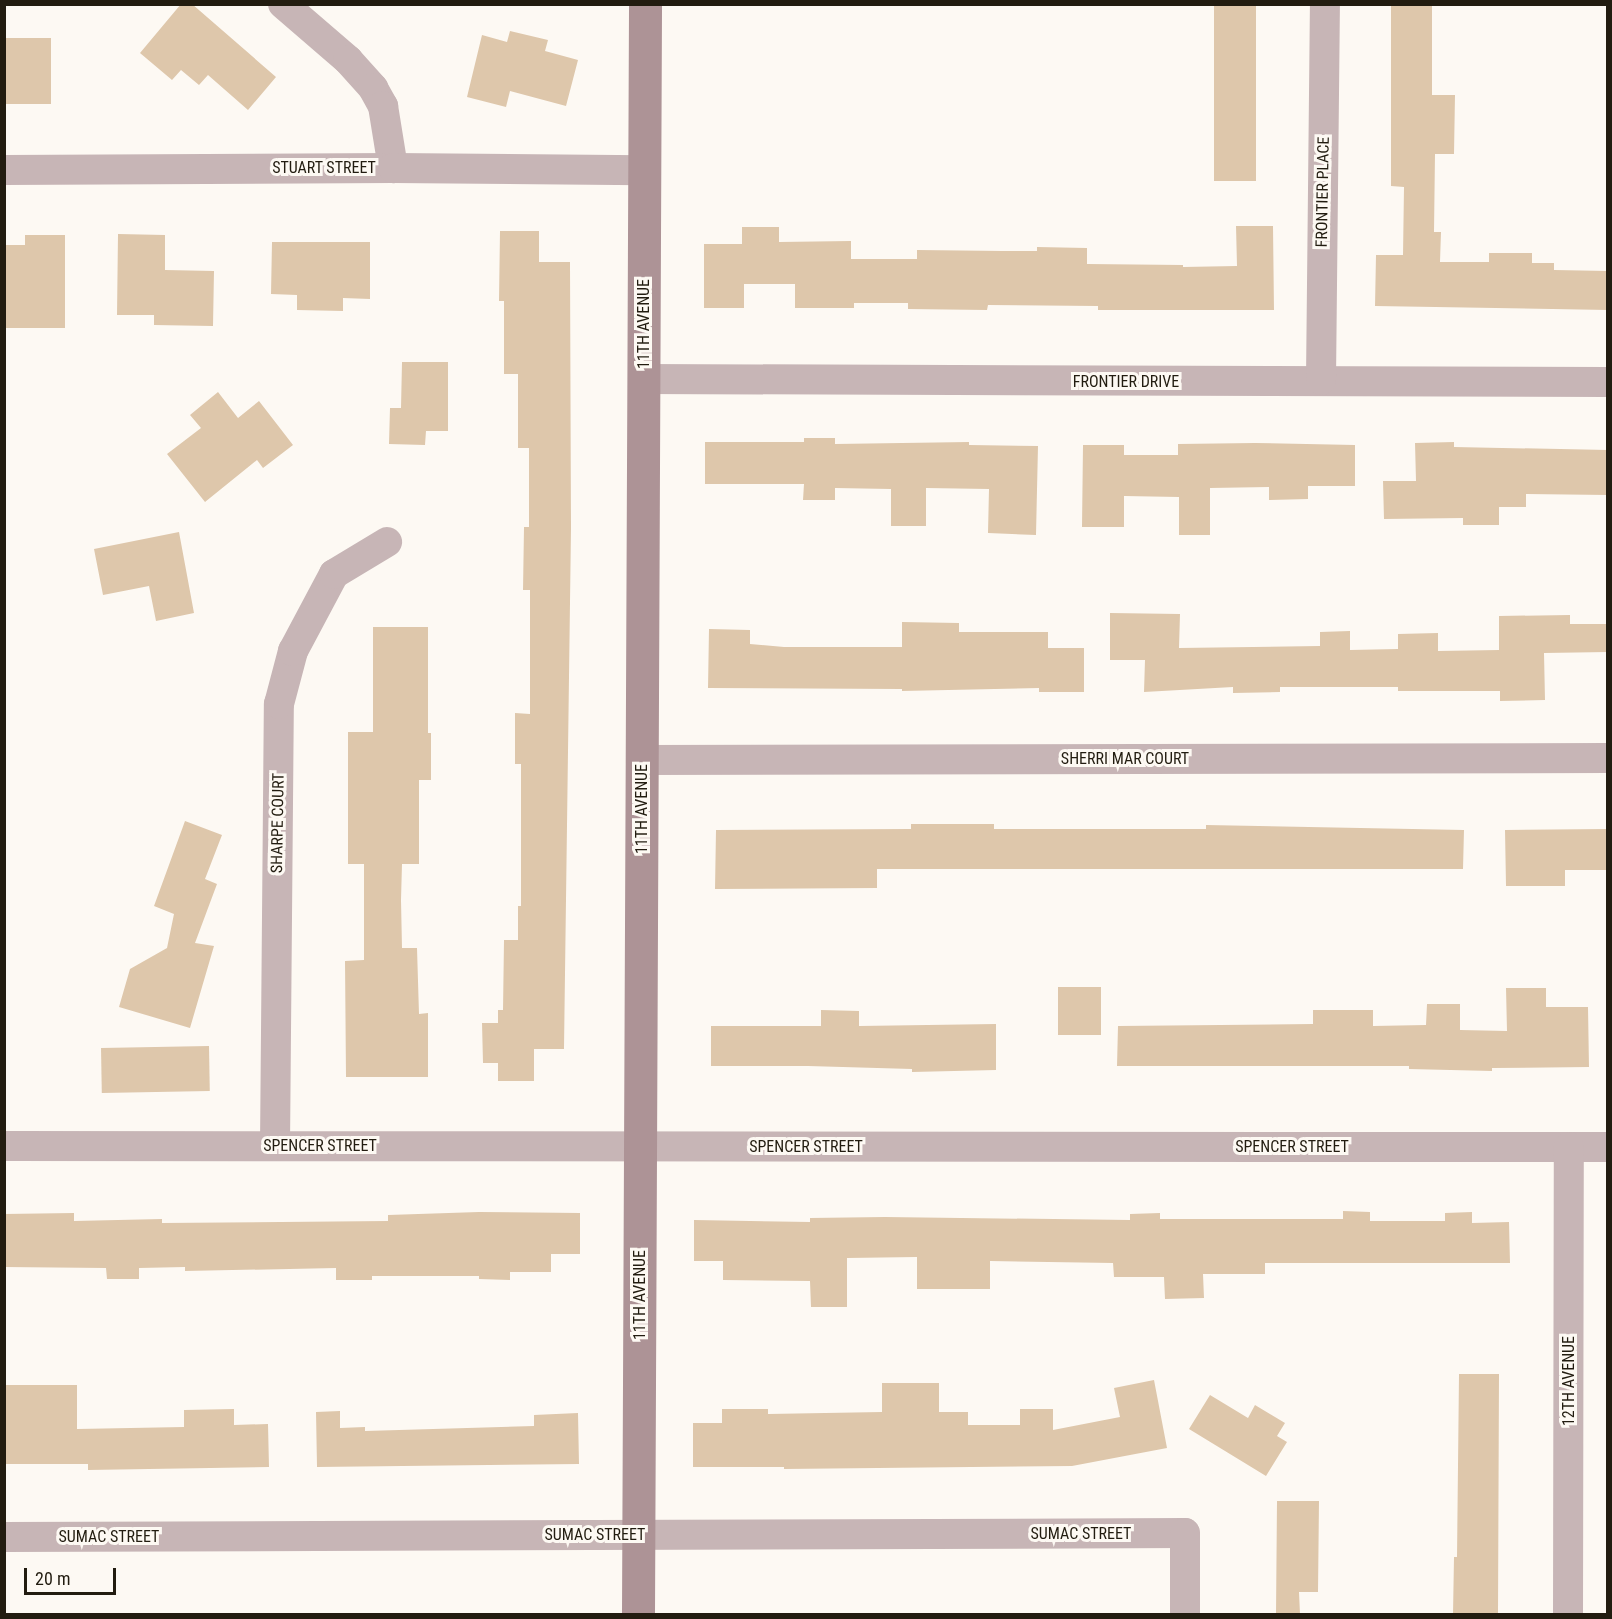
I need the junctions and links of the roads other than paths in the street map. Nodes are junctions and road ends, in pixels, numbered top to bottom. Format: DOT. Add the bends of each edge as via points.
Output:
graph roads {
  1 [pos="283,4"];
  2 [pos="645,4"];
  3 [pos="1325,4"];
  4 [pos="393,168"];
  5 [pos="4,170"];
  6 [pos="644,170"];
  7 [pos="644,379"];
  8 [pos="1321,380"];
  9 [pos="1608,382"];
  10 [pos="387,542"];
  11 [pos="1608,758"];
  12 [pos="642,760"];
  13 [pos="4,1146"];
  14 [pos="275,1146"];
  15 [pos="640,1146"];
  16 [pos="1569,1147"];
  17 [pos="1608,1147"];
  18 [pos="639,1535"];
  19 [pos="4,1537"];
  20 [pos="638,1614"];
  21 [pos="1185,1614"];
  22 [pos="1568,1614"];
  1 -- 4 [label="street" via="348,60 373,88 383,106"];
  2 -- 6 [label="street, 11TH AVENUE"];
  3 -- 8 [label="street, FRONTIER PLACE"];
  4 -- 5 [label="street, STUART STREET"];
  4 -- 6 [label="street, STUART STREET"];
  6 -- 7 [label="street, 11TH AVENUE"];
  7 -- 8 [label="street, FRONTIER DRIVE"];
  7 -- 12 [label="street, 11TH AVENUE"];
  8 -- 9 [label="street, FRONTIER DRIVE"];
  10 -- 14 [label="street, SHARPE COURT" via="334,574 293,651 279,704"];
  11 -- 12 [label="street, SHERRI MAR COURT"];
  12 -- 15 [label="street, 11TH AVENUE"];
  13 -- 14 [label="street, SPENCER STREET"];
  14 -- 15 [label="street, SPENCER STREET"];
  15 -- 16 [label="street, SPENCER STREET"];
  15 -- 18 [label="street, 11TH AVENUE"];
  16 -- 17 [label="street, SPENCER STREET"];
  16 -- 22 [label="street, 12TH AVENUE"];
  18 -- 19 [label="street, SUMAC STREET"];
  18 -- 20 [label="street, 11TH AVENUE"];
  18 -- 21 [label="street, SUMAC STREET" via="1185,1533"];
}
